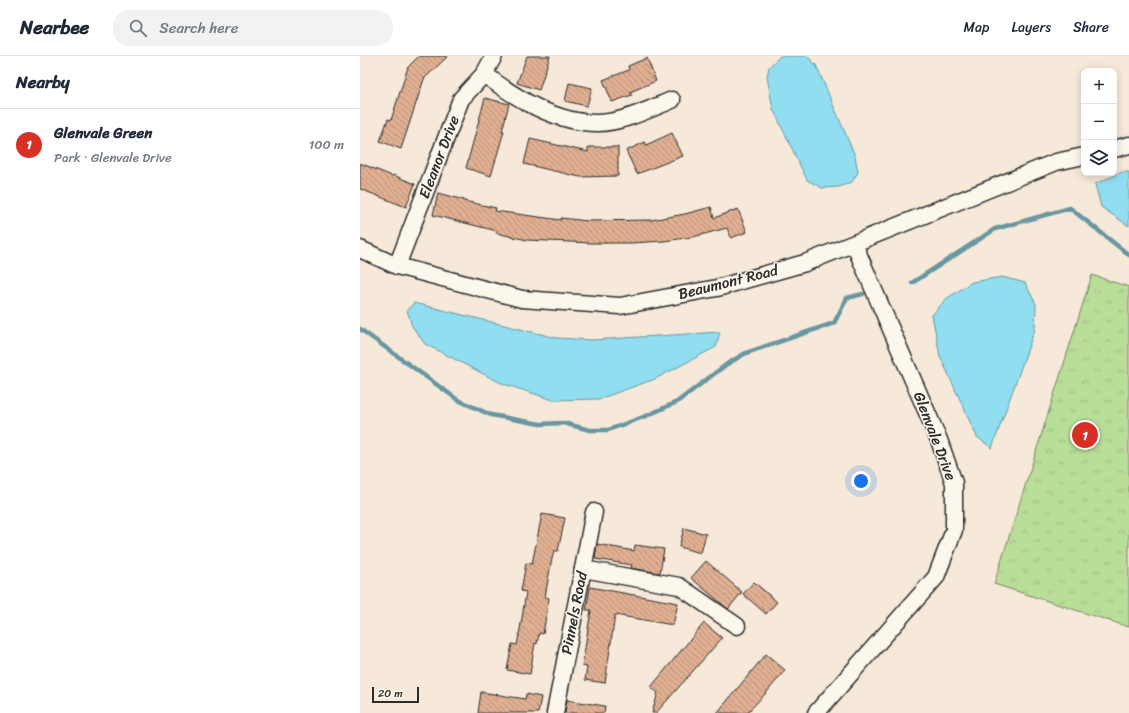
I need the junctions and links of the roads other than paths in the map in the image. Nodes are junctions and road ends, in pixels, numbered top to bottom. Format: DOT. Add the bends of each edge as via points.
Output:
graph roads {
  1 [pos="494,56"];
  2 [pos="484,74"];
  3 [pos="672,100"];
  4 [pos="1129,145"];
  5 [pos="1117,148"];
  6 [pos="1081,157"];
  7 [pos="854,244"];
  8 [pos="360,249"];
  9 [pos="397,266"];
  10 [pos="594,512"];
  11 [pos="583,569"];
  12 [pos="737,626"];
  13 [pos="555,713"];
  14 [pos="816,713"];
  1 -- 2 [label="street, Eleanor Drive"];
  2 -- 3 [label="street" via="513,96 557,116 598,123 638,115"];
  2 -- 9 [label="street, Eleanor Drive" via="461,99"];
  4 -- 5 [label="street"];
  6 -- 7 [label="street, Beaumont Road" via="1056,162"];
  7 -- 9 [label="street, Beaumont Road" via="805,263 717,288 620,306 522,299"];
  7 -- 14 [label="street, Glenvale Drive" via="954,483 954,530 936,577"];
  8 -- 9 [label="street, Beaumont Road"];
  10 -- 11 [label="street, Pinnels Road"];
  11 -- 12 [label="street" via="679,586"];
  11 -- 13 [label="street, Pinnels Road"];
}
